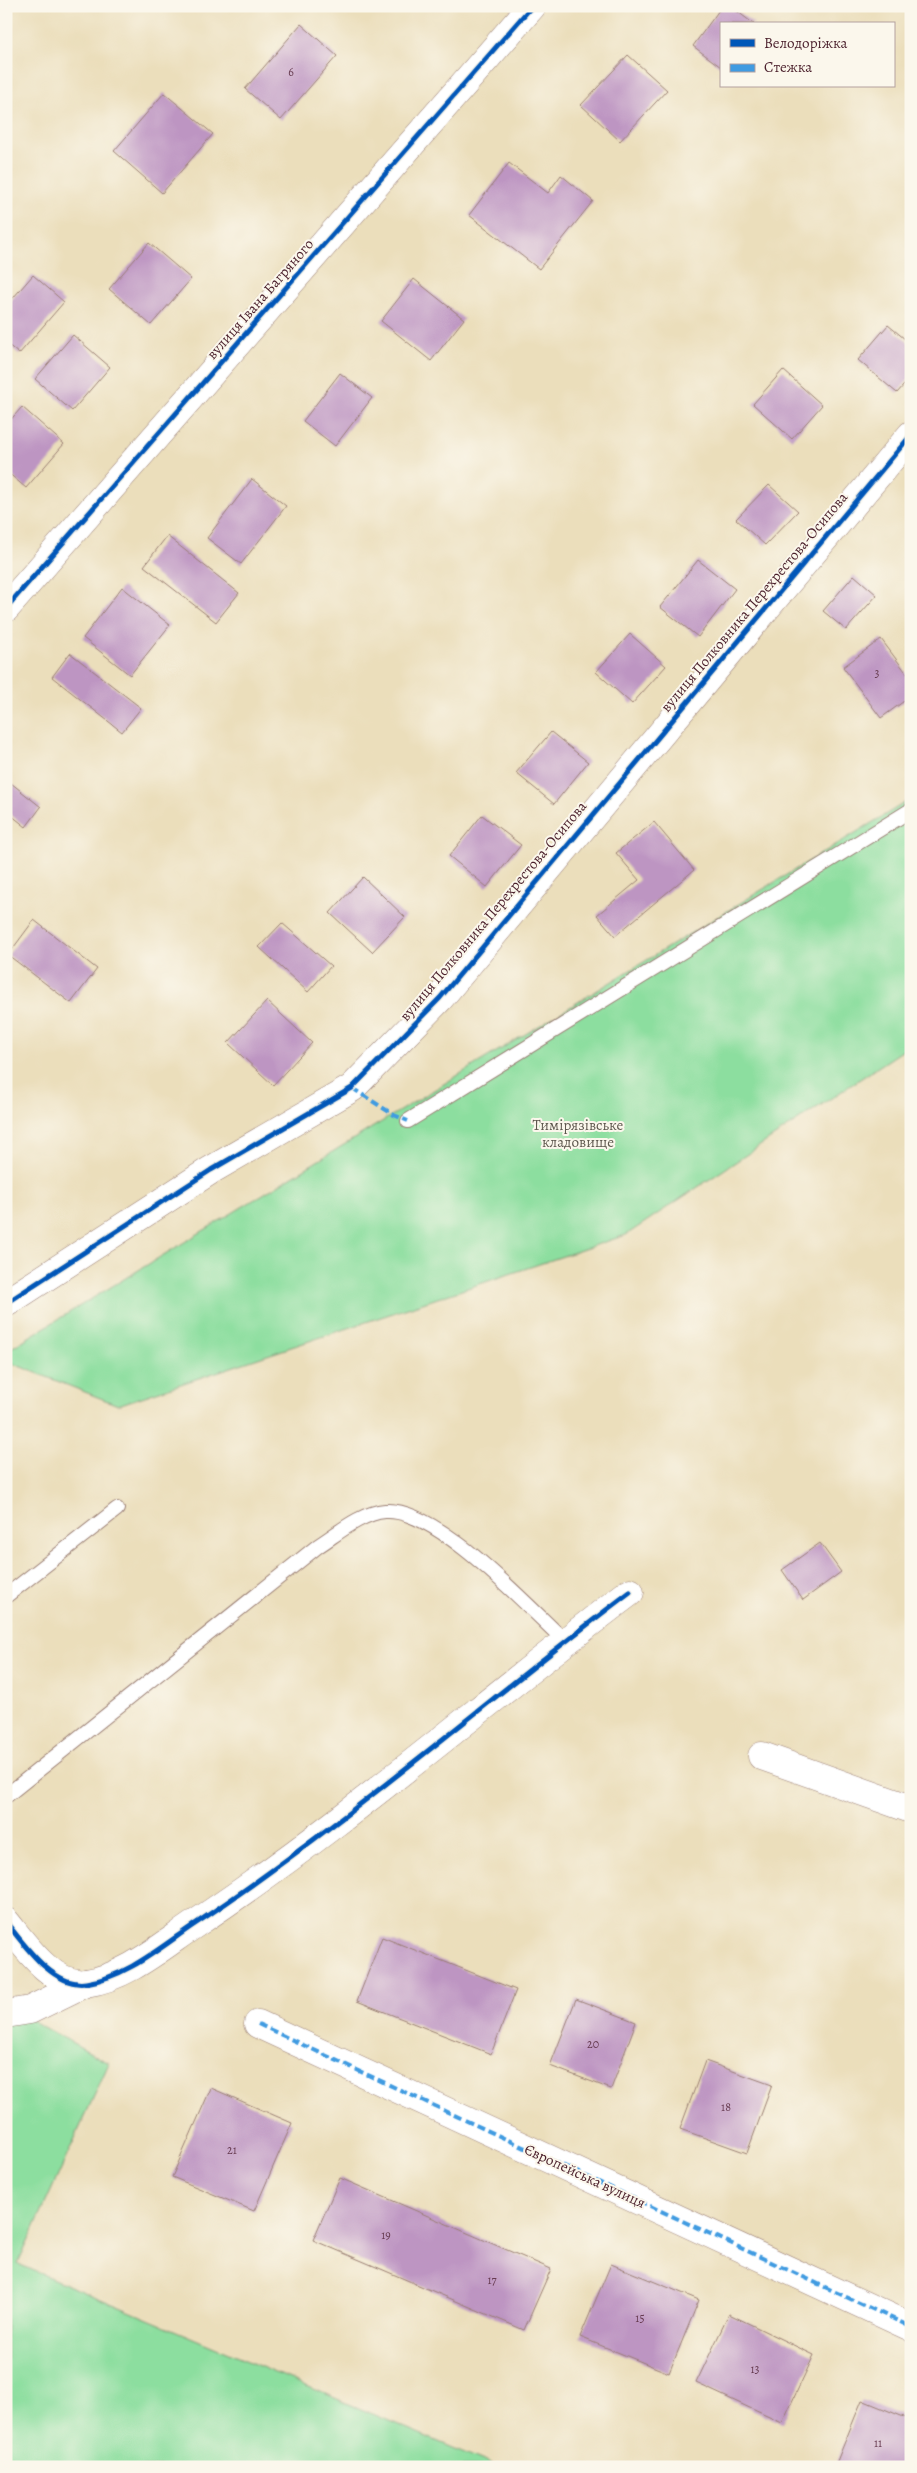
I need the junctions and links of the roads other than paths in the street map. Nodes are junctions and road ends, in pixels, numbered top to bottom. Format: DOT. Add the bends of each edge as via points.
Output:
graph roads {
  1 [pos="532,6"];
  2 [pos="911,435"];
  3 [pos="6,608"];
  4 [pos="911,810"];
  5 [pos="408,1121"];
  6 [pos="6,1303"];
  7 [pos="117,1509"];
  8 [pos="630,1592"];
  9 [pos="6,1596"];
  10 [pos="565,1641"];
  11 [pos="762,1756"];
  12 [pos="6,1796"];
  13 [pos="911,1809"];
  14 [pos="6,1922"];
  15 [pos="85,1983"];
  16 [pos="6,2014"];
  17 [pos="258,2024"];
  18 [pos="911,2327"];
  1 -- 3 [label="street, вулиця Івана Багряного"];
  2 -- 6 [label="street, вулиця Полковника Перехрестова-Осипова" via="440,998 352,1088 211,1170"];
  4 -- 5 [label="lane"];
  7 -- 9 [label="lane"];
  8 -- 10 [label="street"];
  10 -- 12 [label="lane" via="477,1558 412,1515 385,1511 360,1520 318,1546"];
  10 -- 15 [label="street" via="435,1746 243,1892 118,1974"];
  11 -- 13 [label="street"];
  14 -- 15 [label="street" via="37,1962 66,1980"];
  15 -- 16 [label="street" via="30,2010"];
  17 -- 18 [label="street, Європейська вулиця"];
}
